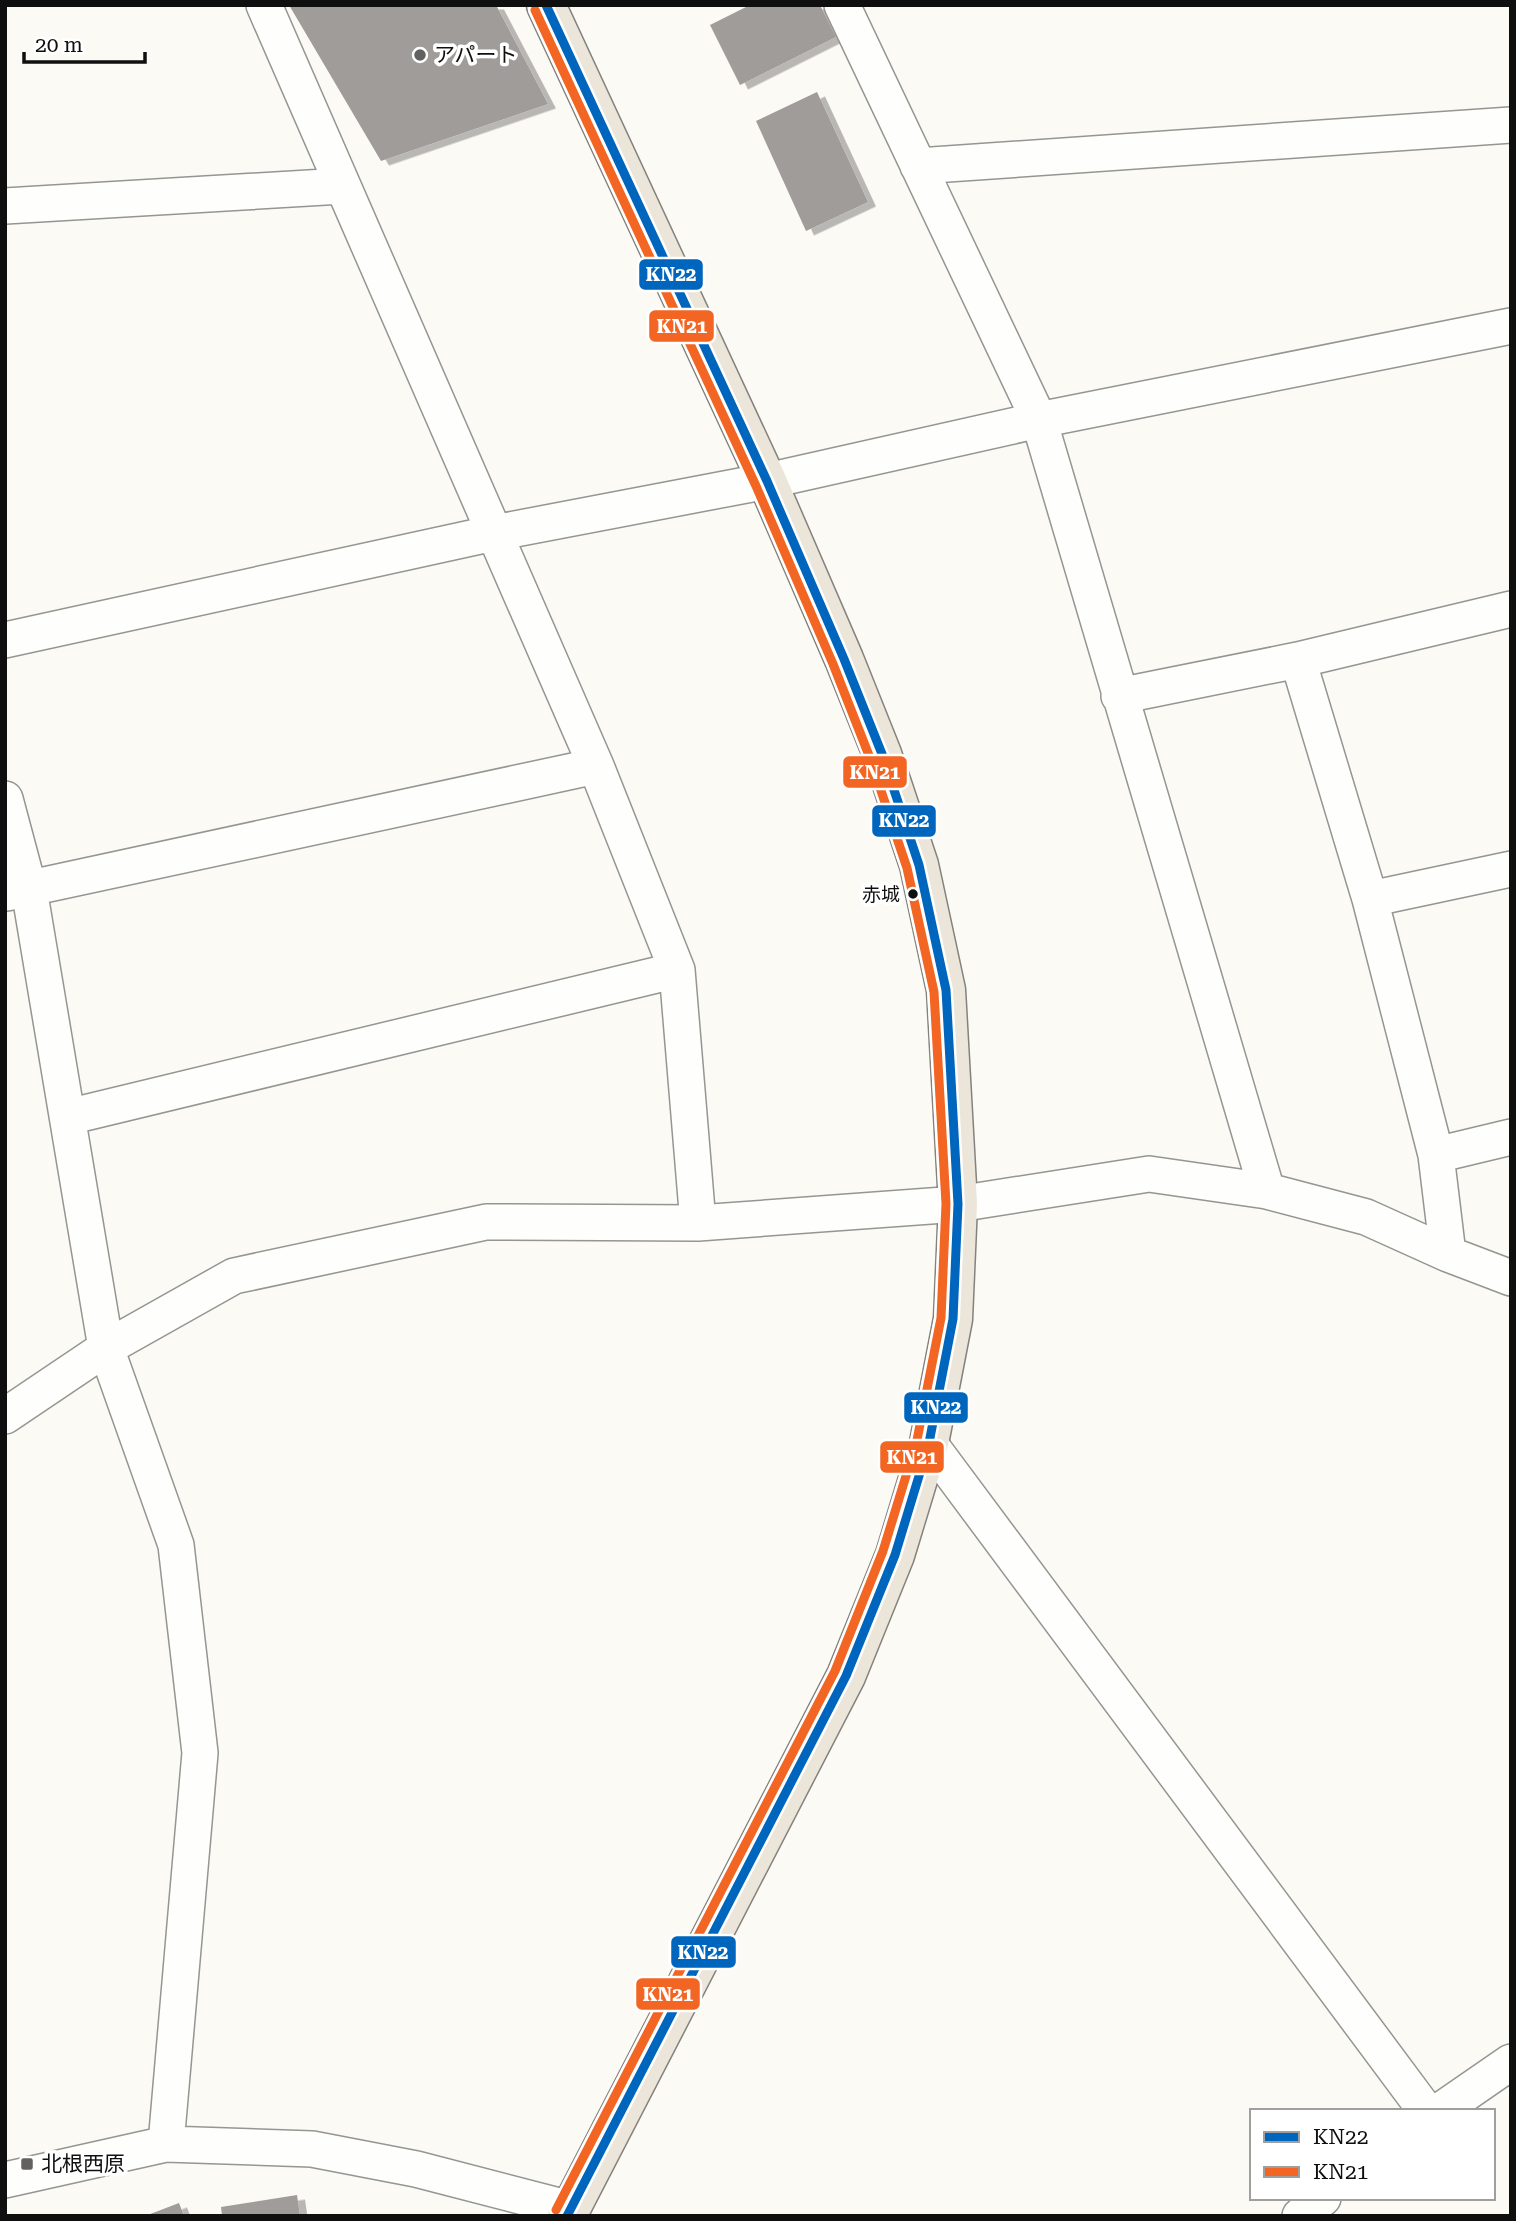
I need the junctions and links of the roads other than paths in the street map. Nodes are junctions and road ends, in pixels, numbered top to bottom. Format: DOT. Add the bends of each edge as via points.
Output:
graph roads {
  1 [pos="264,5"];
  2 [pos="546,5"];
  3 [pos="842,5"];
  4 [pos="1511,125"];
  5 [pos="918,166"];
  6 [pos="342,186"];
  7 [pos="5,206"];
  8 [pos="1511,326"];
  9 [pos="1039,420"];
  10 [pos="767,481"];
  11 [pos="494,533"];
  12 [pos="1511,609"];
  13 [pos="5,640"];
  14 [pos="1298,660"];
  15 [pos="1119,696"];
  16 [pos="596,766"];
  17 [pos="5,799"];
  18 [pos="1511,869"];
  19 [pos="17,891"];
  20 [pos="1370,899"];
  21 [pos="677,970"];
  22 [pos="68,1117"];
  23 [pos="1511,1137"];
  24 [pos="1436,1155"];
  25 [pos="1267,1191"];
  26 [pos="958,1204"];
  27 [pos="698,1223"];
  28 [pos="1448,1254"];
  29 [pos="1511,1278"];
  30 [pos="106,1348"];
  31 [pos="5,1416"];
  32 [pos="929,1443"];
  33 [pos="1511,2062"];
  34 [pos="1425,2109"];
  35 [pos="1443,2109"];
  36 [pos="166,2144"];
  37 [pos="5,2180"];
  38 [pos="1320,2200"];
  39 [pos="568,2213"];
  40 [pos="1300,2216"];
  1 -- 6 [label="street"];
  2 -- 10 [label="main road"];
  3 -- 5 [label="street"];
  4 -- 5 [label="street"];
  5 -- 9 [label="street"];
  6 -- 7 [label="street"];
  6 -- 11 [label="street"];
  8 -- 9 [label="street"];
  9 -- 10 [label="street"];
  9 -- 15 [label="street"];
  10 -- 11 [label="street"];
  10 -- 26 [label="main road" via="882,754 919,865 946,990"];
  11 -- 13 [label="street"];
  11 -- 16 [label="street"];
  12 -- 14 [label="street"];
  14 -- 15 [label="street"];
  14 -- 20 [label="street"];
  15 -- 25 [label="street"];
  16 -- 19 [label="street"];
  16 -- 21 [label="street"];
  17 -- 19 [label="street"];
  18 -- 20 [label="street"];
  19 -- 22 [label="street"];
  20 -- 24 [label="street"];
  21 -- 22 [label="street"];
  21 -- 27 [label="street"];
  22 -- 30 [label="street"];
  23 -- 24 [label="street"];
  24 -- 28 [label="street"];
  25 -- 26 [label="street" via="1149,1174"];
  25 -- 28 [label="street" via="1366,1217"];
  26 -- 27 [label="street"];
  26 -- 32 [label="main road" via="953,1319"];
  27 -- 30 [label="street" via="486,1222 234,1276"];
  28 -- 29 [label="street"];
  30 -- 31 [label="street"];
  30 -- 36 [label="street" via="176,1545 200,1754"];
  32 -- 34 [label="street"];
  32 -- 39 [label="main road" via="895,1555 846,1676"];
  33 -- 35 [label="street"];
  36 -- 37 [label="street"];
  36 -- 39 [label="street" via="312,2149 416,2169"];
  38 -- 40 [label="street"];
}
